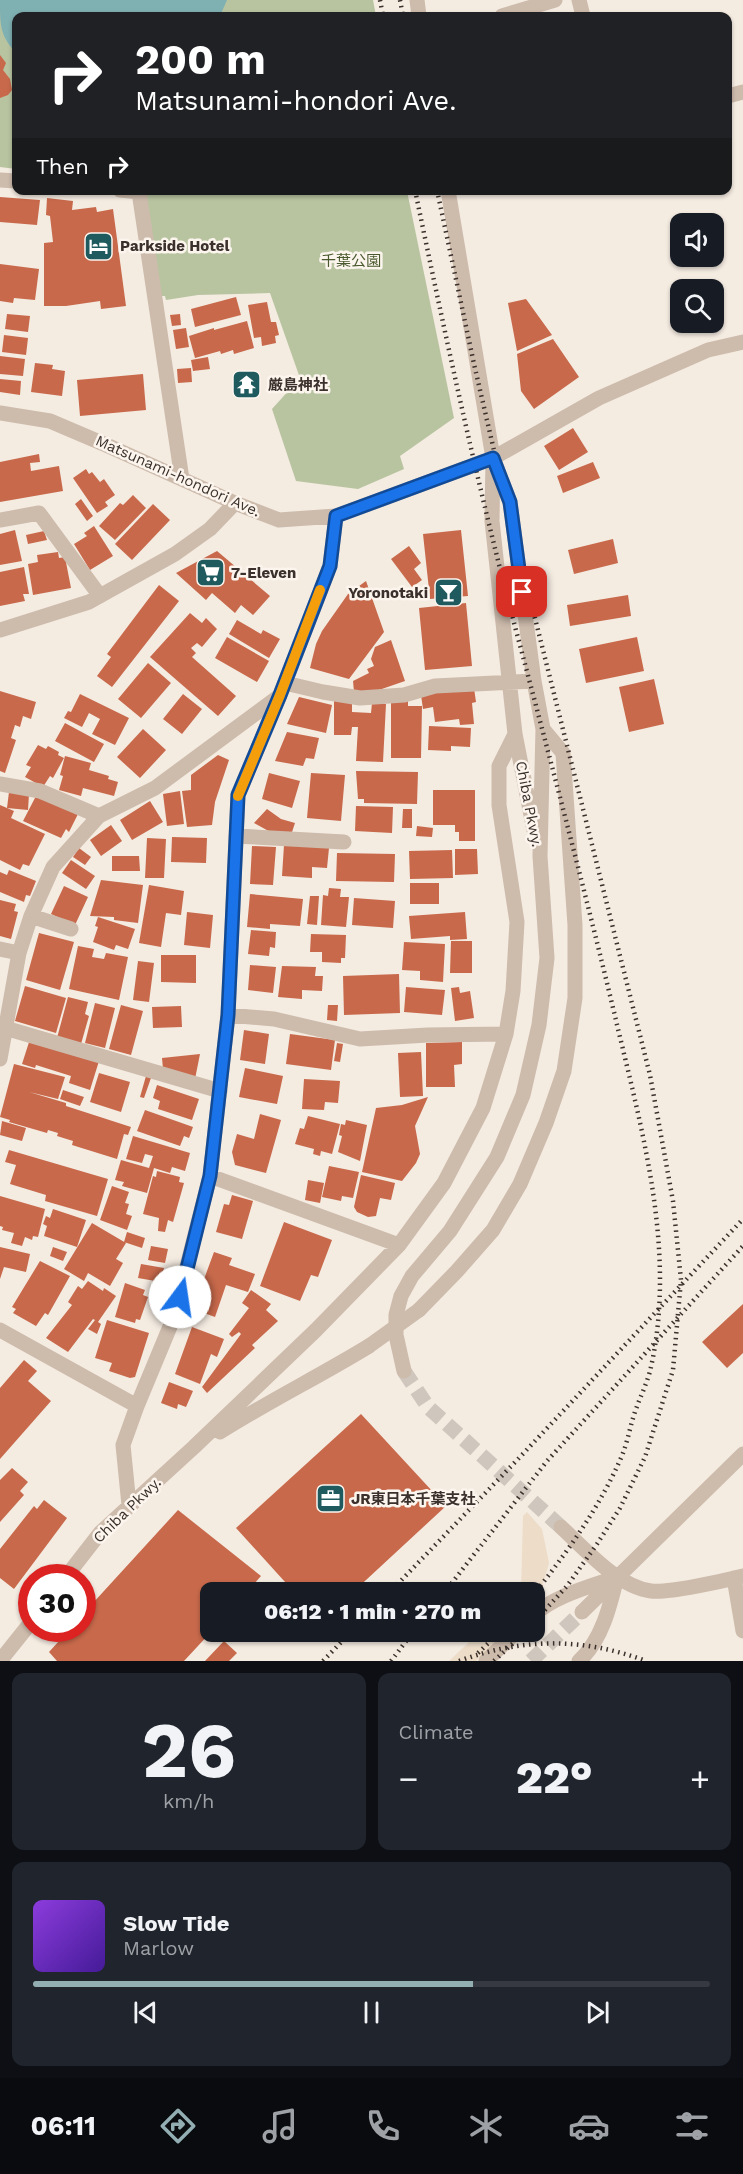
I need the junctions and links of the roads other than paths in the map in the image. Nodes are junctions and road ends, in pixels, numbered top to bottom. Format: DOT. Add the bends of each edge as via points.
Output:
graph roads {
  1 [pos="555,0"];
  2 [pos="515,12"];
  3 [pos="139,195"];
  4 [pos="449,195"];
  5 [pos="743,342"];
  6 [pos="0,413"];
  7 [pos="493,458"];
  8 [pos="182,479"];
  9 [pos="235,503"];
  10 [pos="336,516"];
  11 [pos="0,520"];
  12 [pos="100,596"];
  13 [pos="0,630"];
  14 [pos="534,681"];
  15 [pos="510,683"];
  16 [pos="283,689"];
  17 [pos="543,729"];
  18 [pos="515,734"];
  19 [pos="0,784"];
  20 [pos="99,816"];
  21 [pos="236,836"];
  22 [pos="344,842"];
  23 [pos="540,856"];
  24 [pos="31,916"];
  25 [pos="71,929"];
  26 [pos="0,949"];
  27 [pos="19,953"];
  28 [pos="228,1015"];
  29 [pos="5,1028"];
  30 [pos="506,1034"];
  31 [pos="0,1059"];
  32 [pos="220,1091"];
  33 [pos="210,1176"];
  34 [pos="399,1245"];
  35 [pos="0,1330"];
  36 [pos="404,1371"];
  37 [pos="137,1406"];
  38 [pos="194,1448"];
  39 [pos="743,1454"];
  40 [pos="129,1505"];
  41 [pos="561,1527"];
  42 [pos="76,1564"];
  43 [pos="617,1577"];
  44 [pos="738,1577"];
  45 [pos="545,1607"];
  46 [pos="582,1612"];
  47 [pos="743,1631"];
  48 [pos="18,1638"];
  49 [pos="506,1642"];
  50 [pos="0,1661"];
  51 [pos="486,1661"];
  52 [pos="579,1661"];
  1 -- 2 [label="street"];
  3 -- 8 [label="street"];
  4 -- 7 [label="street"];
  5 -- 7 [label="street, Matsunami-hondori Ave." via="708,350 599,398"];
  6 -- 8 [label="street, Matsunami-hondori Ave." via="50,422"];
  7 -- 10 [label="street, Matsunami-hondori Ave."];
  7 -- 14 [label="street, Chiba Pkwy." via="510,502"];
  7 -- 15 [label="street, Chiba Pkwy." via="492,521"];
  8 -- 9 [label="street, Matsunami-hondori Ave."];
  9 -- 10 [label="street, Matsunami-hondori Ave." via="279,520"];
  9 -- 12 [label="street" via="175,554"];
  10 -- 16 [label="street" via="330,566"];
  11 -- 12 [label="street" via="39,513"];
  12 -- 13 [label="street"];
  14 -- 15 [label="street"];
  14 -- 17 [label="street, Chiba Pkwy."];
  15 -- 16 [label="street" via="435,686 404,694 360,698"];
  15 -- 18 [label="street, Chiba Pkwy."];
  16 -- 20 [label="street" via="155,788"];
  16 -- 21 [label="street" via="238,795"];
  17 -- 23 [label="street, Chiba Pkwy."];
  17 -- 38 [label="street, bridge" via="563,753 576,925 575,998 564,1071 520,1184 499,1220 419,1310 369,1346"];
  18 -- 23 [label="street, Chiba Pkwy."];
  18 -- 30 [label="street" via="499,766 500,805 517,922"];
  19 -- 20 [label="street" via="40,791"];
  20 -- 24 [label="street" via="53,867"];
  21 -- 22 [label="street"];
  21 -- 28 [label="street"];
  23 -- 36 [label="street" via="547,958 539,1025 523,1095 496,1157 450,1231 412,1276 401,1296 396,1335"];
  24 -- 25 [label="street"];
  24 -- 27 [label="street"];
  26 -- 27 [label="street"];
  27 -- 29 [label="street"];
  28 -- 30 [label="street" via="274,1019 360,1039"];
  28 -- 32 [label="street"];
  29 -- 31 [label="street"];
  29 -- 32 [label="street"];
  30 -- 34 [label="street" via="483,1108 444,1183"];
  32 -- 33 [label="street"];
  33 -- 34 [label="street"];
  33 -- 37 [label="street" via="174,1317"];
  34 -- 38 [label="street"];
  35 -- 37 [label="street"];
  37 -- 40 [label="street" via="123,1445"];
  38 -- 40 [label="street, Chiba Pkwy."];
  39 -- 43 [label="street"];
  40 -- 42 [label="street, Chiba Pkwy."];
  41 -- 43 [label="street"];
  43 -- 44 [label="street" via="652,1591"];
  43 -- 45 [label="street"];
  43 -- 46 [label="street"];
  43 -- 52 [label="street" via="607,1614 587,1654"];
  44 -- 47 [label="street"];
  48 -- 50 [label="street"];
  49 -- 51 [label="street"];
}
